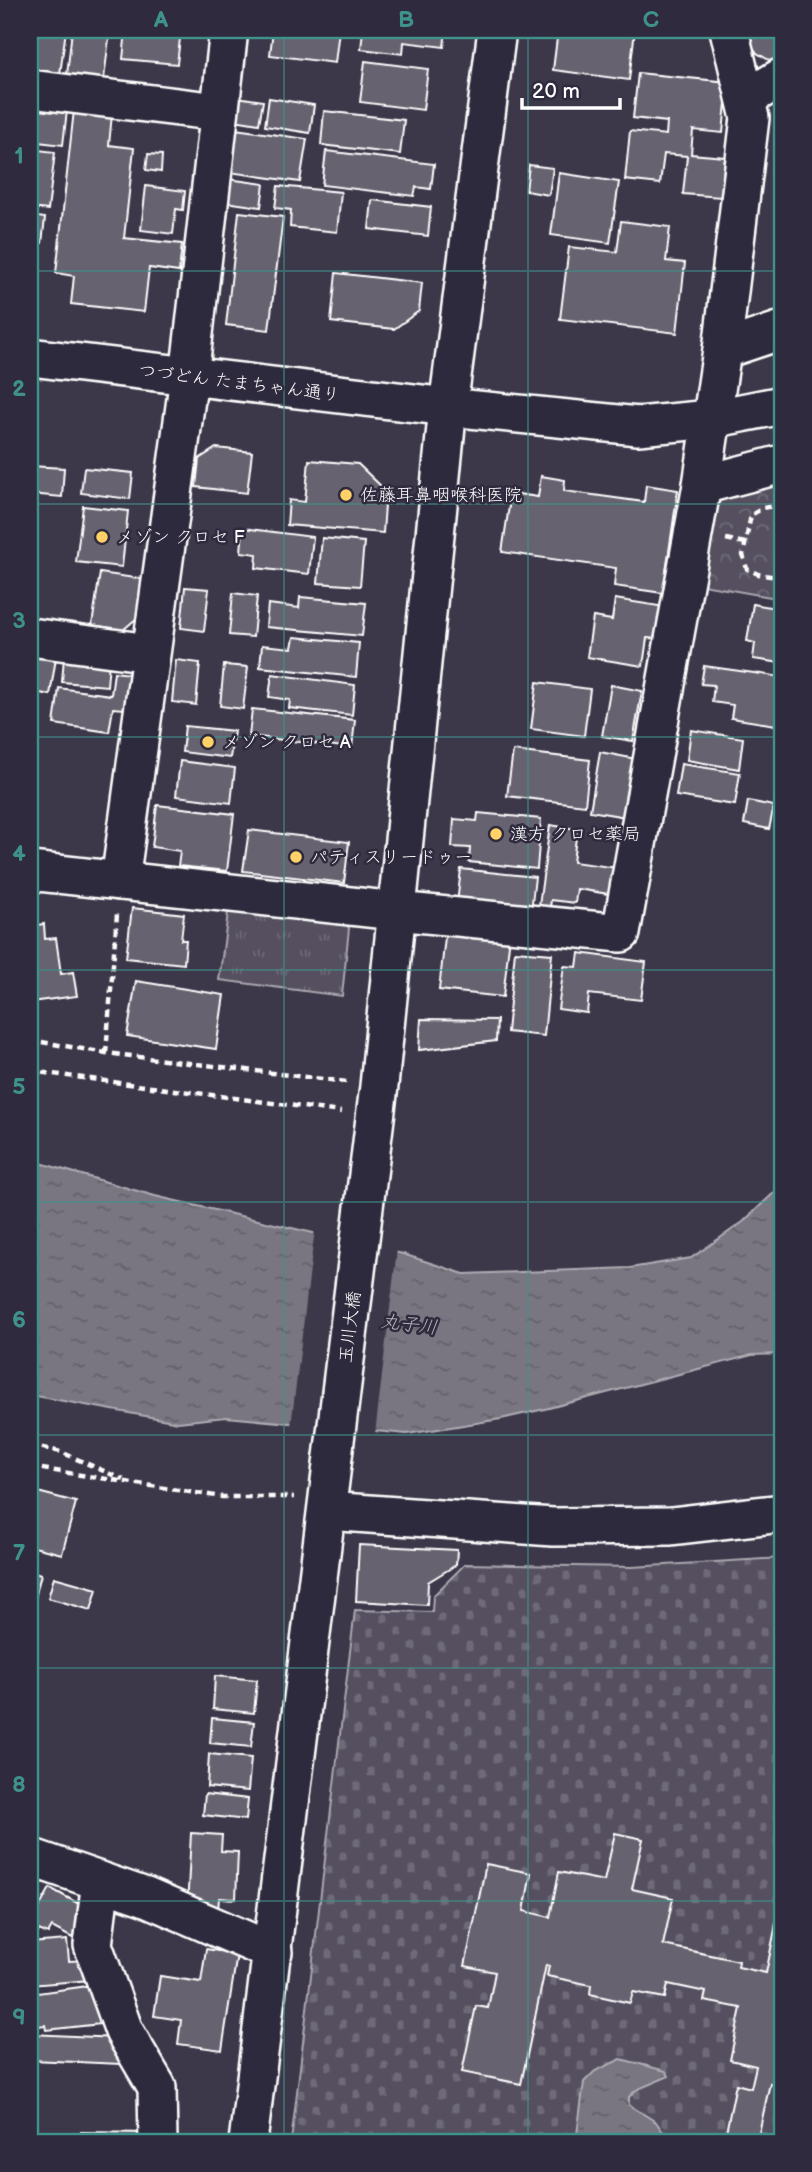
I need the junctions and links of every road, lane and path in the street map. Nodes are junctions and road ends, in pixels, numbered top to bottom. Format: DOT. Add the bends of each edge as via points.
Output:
graph roads {
  1 [pos="229,30"];
  2 [pos="496,30"];
  3 [pos="729,30"];
  4 [pos="782,77"];
  5 [pos="30,89"];
  6 [pos="747,98"];
  7 [pos="219,112"];
  8 [pos="782,330"];
  9 [pos="722,350"];
  10 [pos="30,357"];
  11 [pos="189,377"];
  12 [pos="782,405"];
  13 [pos="448,407"];
  14 [pos="711,419"];
  15 [pos="782,464"];
  16 [pos="702,485"];
  17 [pos="782,504"];
  18 [pos="782,578"];
  19 [pos="30,637"];
  20 [pos="150,653"];
  21 [pos="30,871"];
  22 [pos="120,881"];
  23 [pos="396,911"];
  24 [pos="30,1040"];
  25 [pos="106,1052"];
  26 [pos="30,1071"];
  27 [pos="375,1116"];
  28 [pos="30,1445"];
  29 [pos="30,1467"];
  30 [pos="131,1483"];
  31 [pos="328,1504"];
  32 [pos="782,1513"];
  33 [pos="30,1857"];
  34 [pos="101,1881"];
  35 [pos="273,1952"];
  36 [pos="158,2142"];
  37 [pos="248,2142"];
  1 -- 7 [label="street"];
  2 -- 13 [label="street, 玉川大橋"];
  3 -- 6 [label="street"];
  4 -- 6 [label="street"];
  5 -- 7 [label="street"];
  6 -- 9 [label="street" via="750,118"];
  7 -- 11 [label="street"];
  8 -- 9 [label="street"];
  9 -- 14 [label="street"];
  10 -- 11 [label="street, つづどん たまちゃん通り"];
  11 -- 13 [label="street, つづどん たまちゃん通り"];
  11 -- 20 [label="street"];
  12 -- 14 [label="street, つづどん たまちゃん通り"];
  13 -- 14 [label="street, つづどん たまちゃん通り" via="638,425"];
  13 -- 23 [label="street, 玉川大橋"];
  14 -- 16 [label="street"];
  15 -- 16 [label="street"];
  16 -- 23 [label="street" via="621,933"];
  17 -- 18 [label="path" via="751,515 743,555 747,569"];
  19 -- 20 [label="street"];
  20 -- 22 [label="street"];
  21 -- 22 [label="street"];
  22 -- 23 [label="street"];
  22 -- 25 [label="path"];
  23 -- 27 [label="street, 玉川大橋"];
  24 -- 25 [label="path"];
  25 -- 27 [label="path"];
  26 -- 27 [label="path"];
  27 -- 31 [label="street, 玉川大橋"];
  28 -- 30 [label="path" via="61,1452"];
  29 -- 30 [label="path"];
  30 -- 31 [label="path" via="222,1497"];
  31 -- 32 [label="street" via="553,1527 671,1526"];
  31 -- 35 [label="street, 玉川大橋"];
  33 -- 34 [label="street"];
  34 -- 35 [label="street"];
  34 -- 36 [label="street" via="93,1945 124,2031 157,2087"];
  35 -- 37 [label="street, 玉川大橋"];
}
